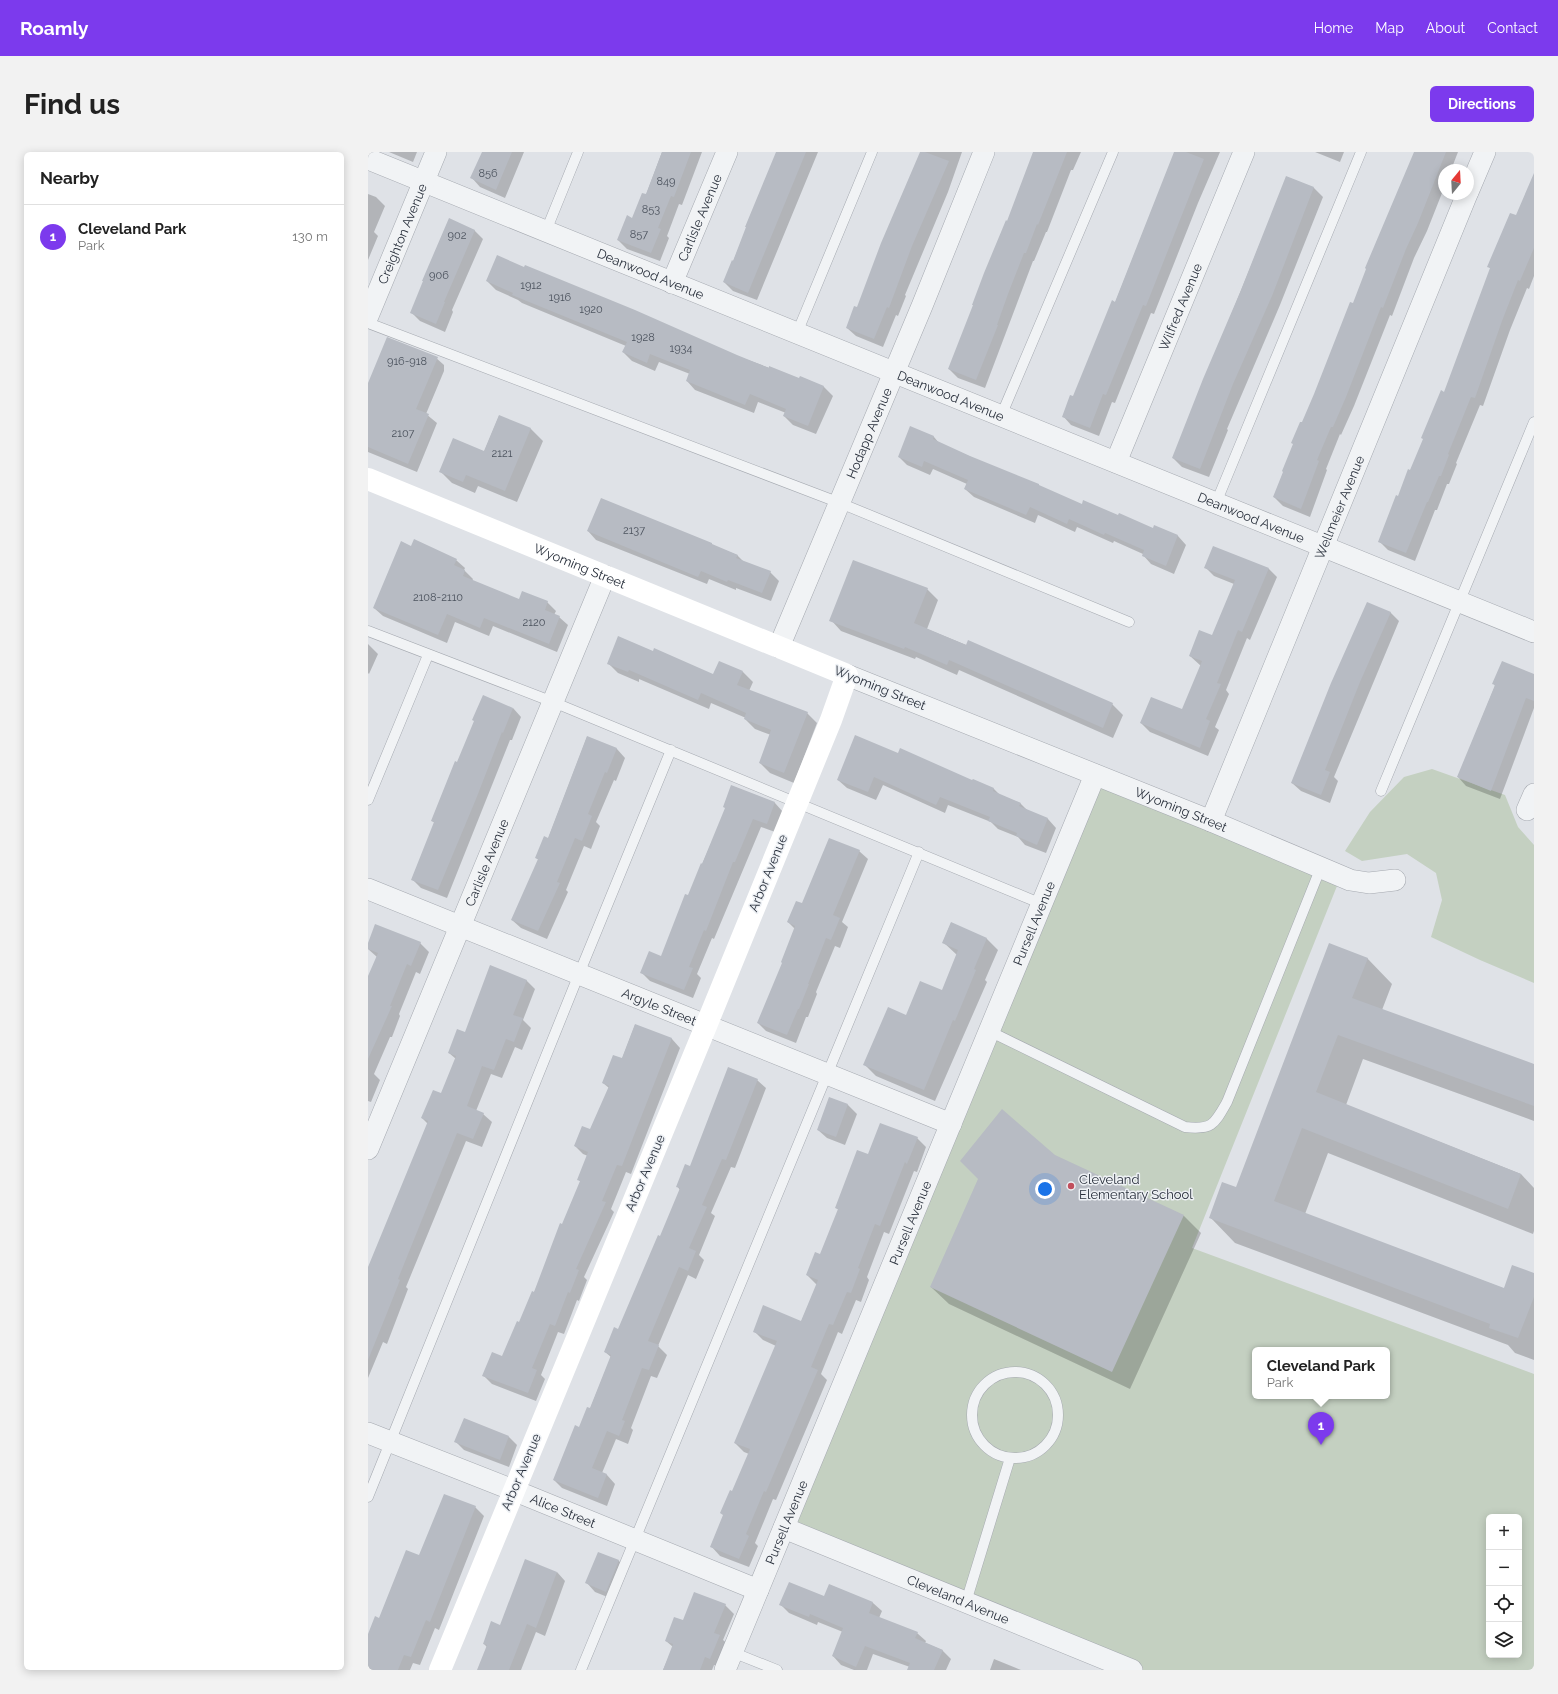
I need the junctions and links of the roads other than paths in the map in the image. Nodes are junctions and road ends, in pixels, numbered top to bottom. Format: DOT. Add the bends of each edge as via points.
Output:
graph roads {
  1 [pos="436,152"];
  2 [pos="578,152"];
  3 [pos="727,152"];
  4 [pos="872,152"];
  5 [pos="984,152"];
  6 [pos="1113,152"];
  7 [pos="1244,152"];
  8 [pos="1360,152"];
  9 [pos="1484,152"];
  10 [pos="368,159"];
  11 [pos="1474,178"];
  12 [pos="424,182"];
  13 [pos="1465,200"];
  14 [pos="546,231"];
  15 [pos="672,283"];
  16 [pos="368,316"];
  17 [pos="368,323"];
  18 [pos="797,333"];
  19 [pos="893,372"];
  20 [pos="1001,416"];
  21 [pos="1534,422"];
  22 [pos="1116,462"];
  23 [pos="368,479"];
  24 [pos="1216,503"];
  25 [pos="840,504"];
  26 [pos="1323,546"];
  27 [pos="605,576"];
  28 [pos="1460,602"];
  29 [pos="1129,622"];
  30 [pos="368,632"];
  31 [pos="1534,632"];
  32 [pos="779,647"];
  33 [pos="428,654"];
  34 [pos="847,675"];
  35 [pos="553,702"];
  36 [pos="671,750"];
  37 [pos="1095,775"];
  38 [pos="1381,791"];
  39 [pos="368,800"];
  40 [pos="797,802"];
  41 [pos="1211,821"];
  42 [pos="919,852"];
  43 [pos="1321,867"];
  44 [pos="1395,880"];
  45 [pos="368,889"];
  46 [pos="1042,904"];
  47 [pos="460,926"];
  48 [pos="579,974"];
  49 [pos="706,1026"];
  50 [pos="989,1031"];
  51 [pos="827,1074"];
  52 [pos="951,1124"];
  53 [pos="368,1149"];
  54 [pos="368,1434"];
  55 [pos="390,1443"];
  56 [pos="1010,1458"];
  57 [pos="513,1490"];
  58 [pos="368,1497"];
  59 [pos="784,1528"];
  60 [pos="634,1539"];
  61 [pos="758,1590"];
  62 [pos="966,1602"];
  63 [pos="729,1661"];
  64 [pos="440,1670"];
  65 [pos="580,1670"];
  66 [pos="777,1670"];
  67 [pos="1132,1670"];
  1 -- 12 [label="street, Creighton Avenue"];
  2 -- 14 [label="lane"];
  3 -- 15 [label="street, Carlisle Avenue"];
  4 -- 18 [label="lane"];
  5 -- 19 [label="street, Hodapp Avenue"];
  6 -- 20 [label="lane"];
  7 -- 22 [label="street, Wilfred Avenue"];
  8 -- 24 [label="lane"];
  9 -- 11 [label="street, Wellmeier Avenue"];
  10 -- 12 [label="street, Deanwood Avenue"];
  12 -- 14 [label="street, Deanwood Avenue"];
  12 -- 16 [label="street, Creighton Avenue"];
  13 -- 26 [label="street, Wellmeier Avenue"];
  14 -- 15 [label="street, Deanwood Avenue"];
  15 -- 18 [label="street, Deanwood Avenue"];
  17 -- 25 [label="lane"];
  18 -- 19 [label="street, Deanwood Avenue"];
  19 -- 20 [label="street, Deanwood Avenue"];
  19 -- 25 [label="street, Hodapp Avenue"];
  20 -- 22 [label="street, Deanwood Avenue"];
  21 -- 28 [label="lane"];
  22 -- 24 [label="street, Deanwood Avenue"];
  23 -- 27 [label="street, Wyoming Street"];
  24 -- 26 [label="street, Deanwood Avenue"];
  25 -- 29 [label="lane"];
  25 -- 32 [label="street, Hodapp Avenue"];
  26 -- 28 [label="street, Deanwood Avenue"];
  26 -- 41 [label="street, Wellmeier Avenue"];
  27 -- 32 [label="street, Wyoming Street"];
  27 -- 35 [label="street, Carlisle Avenue"];
  28 -- 31 [label="street, Deanwood Avenue"];
  28 -- 38 [label="lane"];
  30 -- 33 [label="lane"];
  32 -- 34 [label="street, Wyoming Street"];
  33 -- 35 [label="lane"];
  33 -- 39 [label="lane"];
  34 -- 37 [label="street, Wyoming Street"];
  34 -- 40 [label="street, Arbor Avenue"];
  35 -- 36 [label="lane"];
  35 -- 47 [label="street, Carlisle Avenue"];
  36 -- 40 [label="lane"];
  36 -- 48 [label="lane"];
  37 -- 41 [label="street, Wyoming Street"];
  37 -- 46 [label="street, Pursell Avenue"];
  40 -- 42 [label="lane"];
  40 -- 49 [label="street, Arbor Avenue"];
  41 -- 43 [label="street, Wyoming Street"];
  42 -- 46 [label="lane"];
  42 -- 51 [label="lane"];
  43 -- 44 [label="street, Wyoming Street" via="1350,880 1369,883"];
  43 -- 50 [label="lane" via="1227,1102 1217,1120 1203,1129 1185,1127"];
  45 -- 47 [label="street, Argyle Street"];
  46 -- 50 [label="street, Pursell Avenue"];
  47 -- 48 [label="street, Argyle Street"];
  47 -- 53 [label="street, Carlisle Avenue"];
  48 -- 49 [label="street, Argyle Street"];
  48 -- 55 [label="lane"];
  49 -- 51 [label="street, Argyle Street"];
  49 -- 57 [label="street, Arbor Avenue"];
  50 -- 52 [label="street, Pursell Avenue"];
  51 -- 52 [label="street, Argyle Street"];
  51 -- 60 [label="lane"];
  52 -- 59 [label="street, Pursell Avenue"];
  54 -- 55 [label="street, Alice Street"];
  55 -- 57 [label="street, Alice Street"];
  55 -- 58 [label="lane"];
  56 -- 56 [label="lane" via="1025,1458 1044,1448 1056,1430 1059,1417 1057,1402 1050,1389 1027,1373 999,1375 986,1382 977,1393 972,1407 976,1435 985,1446 997,1454"];
  56 -- 62 [label="lane"];
  57 -- 60 [label="street, Alice Street"];
  57 -- 64 [label="street, Arbor Avenue"];
  59 -- 61 [label="street, Pursell Avenue"];
  59 -- 62 [label="street, Cleveland Avenue"];
  60 -- 61 [label="street, Alice Street"];
  60 -- 65 [label="lane"];
  61 -- 63 [label="street, Pursell Avenue"];
  62 -- 67 [label="street, Cleveland Avenue"];
  63 -- 66 [label="lane"];
}
